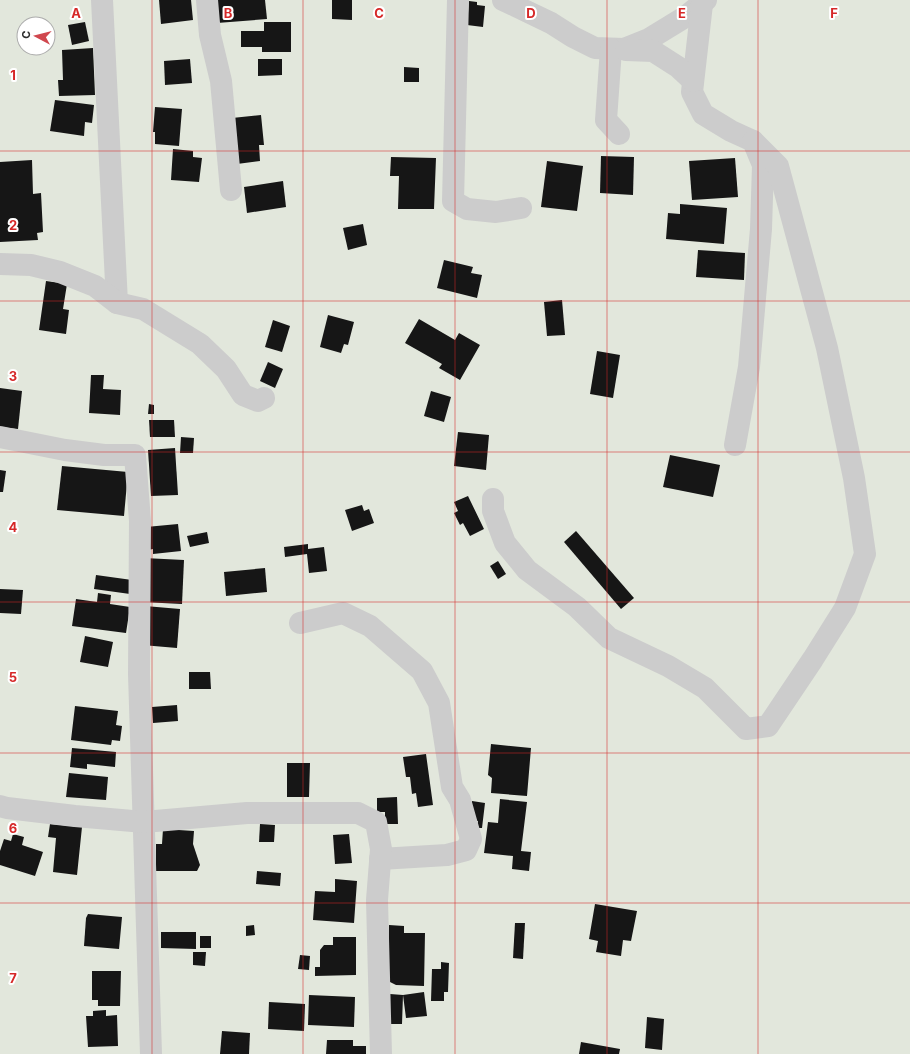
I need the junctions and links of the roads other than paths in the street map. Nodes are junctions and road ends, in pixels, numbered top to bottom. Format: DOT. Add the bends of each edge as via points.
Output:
graph roads {
  1 [pos="102,0"];
  2 [pos="207,0"];
  3 [pos="458,0"];
  4 [pos="502,0"];
  5 [pos="704,2"];
  6 [pos="618,49"];
  7 [pos="693,81"];
  8 [pos="620,134"];
  9 [pos="753,141"];
  10 [pos="231,190"];
  11 [pos="521,208"];
  12 [pos="0,264"];
  13 [pos="117,303"];
  14 [pos="264,398"];
  15 [pos="0,437"];
  16 [pos="735,445"];
  17 [pos="493,499"];
  18 [pos="300,623"];
  19 [pos="0,806"];
  20 [pos="144,822"];
  21 [pos="380,859"];
  22 [pos="151,1054"];
  23 [pos="381,1054"];
  1 -- 13 [label="street"];
  2 -- 10 [label="street" via="210,35 220,82"];
  3 -- 11 [label="street" via="454,201 467,209 496,212"];
  4 -- 6 [label="street" via="551,23 595,48"];
  5 -- 6 [label="street" via="650,39"];
  5 -- 7 [label="street"];
  6 -- 7 [label="street" via="653,51 678,67"];
  6 -- 8 [label="street" via="606,120"];
  7 -- 9 [label="street" via="692,92 703,114"];
  9 -- 16 [label="street" via="763,165 761,229 749,367"];
  9 -- 17 [label="street" via="778,166 826,348 854,478 865,554 845,608 768,726 746,729 705,688 668,666 609,638 577,607 527,570 505,543 493,511"];
  12 -- 13 [label="street" via="31,265 60,272 95,286"];
  13 -- 14 [label="street" via="143,310 200,344 226,369 243,395 258,401"];
  15 -- 20 [label="street" via="65,450 104,455 135,455 140,521 139,674"];
  18 -- 21 [label="street" via="343,613 370,626 422,671 439,702 452,787 460,800 471,839 466,850 447,855"];
  19 -- 20 [label="street"];
  20 -- 21 [label="street" via="247,813 358,813 376,822 381,849"];
  20 -- 22 [label="street"];
  21 -- 23 [label="street" via="377,900"];
}
